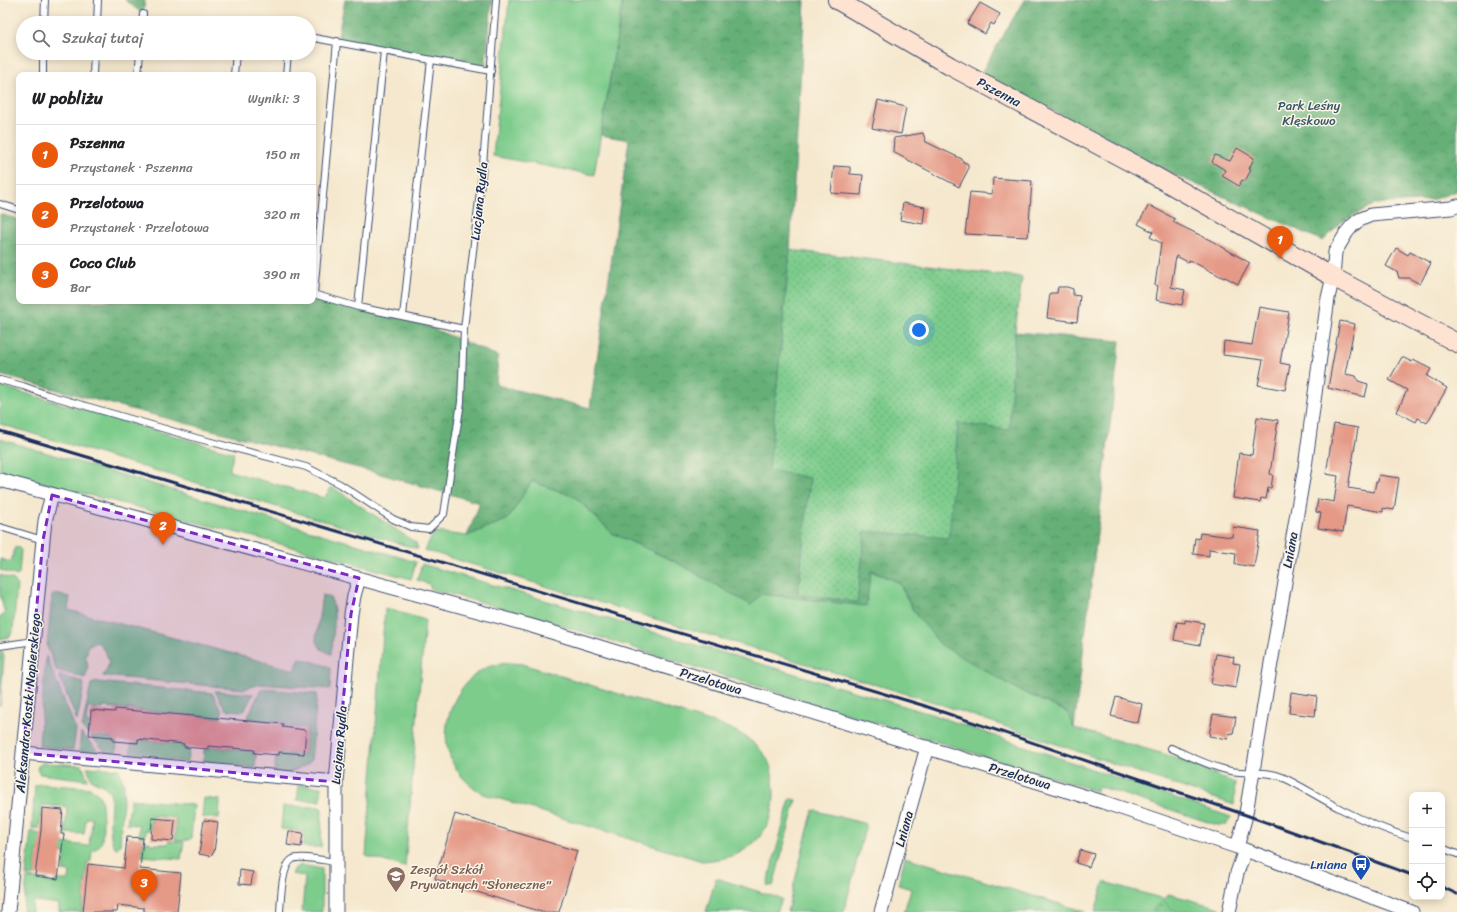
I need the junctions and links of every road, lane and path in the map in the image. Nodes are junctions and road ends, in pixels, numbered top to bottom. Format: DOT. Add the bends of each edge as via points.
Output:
graph roads {
  1 [pos="45,0"];
  2 [pos="98,0"];
  3 [pos="496,0"];
  4 [pos="837,0"];
  5 [pos="44,16"];
  6 [pos="97,16"];
  7 [pos="316,38"];
  8 [pos="337,42"];
  9 [pos="384,50"];
  10 [pos="43,60"];
  11 [pos="94,60"];
  12 [pos="139,60"];
  13 [pos="235,60"];
  14 [pos="287,60"];
  15 [pos="431,60"];
  16 [pos="43,72"];
  17 [pos="93,72"];
  18 [pos="138,72"];
  19 [pos="234,72"];
  20 [pos="286,72"];
  21 [pos="491,72"];
  22 [pos="0,204"];
  23 [pos="1457,206"];
  24 [pos="16,209"];
  25 [pos="316,262"];
  26 [pos="1333,276"];
  27 [pos="316,295"];
  28 [pos="358,307"];
  29 [pos="403,316"];
  30 [pos="464,329"];
  31 [pos="1457,343"];
  32 [pos="0,380"];
  33 [pos="0,480"];
  34 [pos="52,495"];
  35 [pos="0,527"];
  36 [pos="43,540"];
  37 [pos="359,578"];
  38 [pos="34,641"];
  39 [pos="0,646"];
  40 [pos="927,747"];
  41 [pos="1170,748"];
  42 [pos="22,753"];
  43 [pos="1252,773"];
  44 [pos="336,782"];
  45 [pos="1409,837"];
  46 [pos="1241,848"];
  47 [pos="1445,849"];
  48 [pos="1457,854"];
  49 [pos="336,862"];
  50 [pos="8,912"];
  51 [pos="280,912"];
  52 [pos="336,912"];
  53 [pos="881,912"];
  54 [pos="1229,912"];
  55 [pos="1412,912"];
  1 -- 5 [label="lane"];
  2 -- 6 [label="lane"];
  3 -- 21 [label="lane, Lucjana Rydla"];
  4 -- 26 [label="street, Pszenna" via="950,66 1141,168"];
  7 -- 8 [label="lane"];
  8 -- 9 [label="lane"];
  8 -- 25 [label="lane"];
  9 -- 15 [label="lane"];
  9 -- 28 [label="lane"];
  10 -- 16 [label="lane"];
  11 -- 17 [label="lane"];
  12 -- 18 [label="lane"];
  13 -- 19 [label="lane"];
  14 -- 20 [label="lane"];
  15 -- 21 [label="lane"];
  15 -- 29 [label="lane"];
  21 -- 30 [label="lane, Lucjana Rydla" via="482,181"];
  22 -- 24 [label="lane"];
  23 -- 26 [label="street, Lniana" via="1384,213 1359,220 1346,232 1335,252"];
  26 -- 31 [label="street, Pszenna"];
  26 -- 43 [label="street, Lniana" via="1305,467"];
  27 -- 28 [label="lane"];
  28 -- 29 [label="lane"];
  29 -- 30 [label="lane"];
  30 -- 32 [label="lane, Lucjana Rydla" via="461,402 444,514 429,529 411,527 393,519 340,484 306,467 196,438"];
  33 -- 34 [label="street, Przelotowa"];
  34 -- 36 [label="street, Aleksandra Kostki Napierskiego"];
  34 -- 37 [label="street, Przelotowa"];
  35 -- 36 [label="lane"];
  36 -- 38 [label="street, Aleksandra Kostki Napierskiego"];
  37 -- 40 [label="street, Przelotowa" via="532,626"];
  37 -- 44 [label="street, Lucjana Rydla" via="351,614"];
  38 -- 39 [label="lane"];
  38 -- 42 [label="street, Aleksandra Kostki Napierskiego"];
  40 -- 46 [label="street, Przelotowa"];
  40 -- 53 [label="street, Lniana"];
  41 -- 43 [label="lane" via="1230,771"];
  42 -- 44 [label="street"];
  42 -- 50 [label="street, Aleksandra Kostki Napierskiego"];
  43 -- 45 [label="lane" via="1267,772 1282,777 1342,810 1386,830"];
  43 -- 46 [label="street, Lniana"];
  44 -- 49 [label="street, Lucjana Rydla"];
  46 -- 54 [label="street, Lniana"];
  46 -- 55 [label="street, Przelotowa"];
  47 -- 48 [label="lane"];
  49 -- 51 [label="lane" via="293,859 284,872"];
  49 -- 52 [label="street, Lucjana Rydla"];
}
